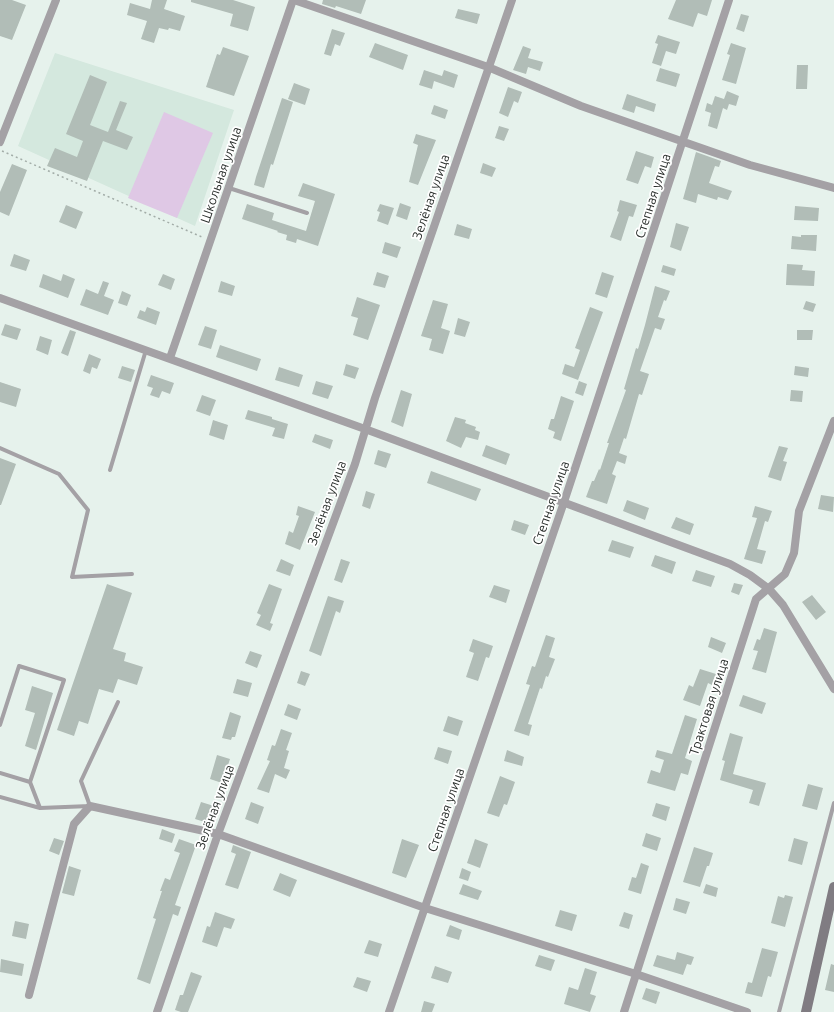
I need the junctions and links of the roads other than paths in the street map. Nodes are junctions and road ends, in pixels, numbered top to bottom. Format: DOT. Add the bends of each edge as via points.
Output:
graph roads {
  1 [pos="56,0"];
  2 [pos="294,0"];
  3 [pos="512,0"];
  4 [pos="729,0"];
  5 [pos="488,67"];
  6 [pos="0,142"];
  7 [pos="684,142"];
  8 [pos="229,188"];
  9 [pos="834,188"];
  10 [pos="307,213"];
  11 [pos="0,298"];
  12 [pos="146,350"];
  13 [pos="170,358"];
  14 [pos="834,421"];
  15 [pos="365,429"];
  16 [pos="0,448"];
  17 [pos="110,470"];
  18 [pos="564,502"];
  19 [pos="132,574"];
  20 [pos="769,589"];
  21 [pos="834,689"];
  22 [pos="118,702"];
  23 [pos="0,725"];
  24 [pos="0,773"];
  25 [pos="30,782"];
  26 [pos="0,797"];
  27 [pos="834,803"];
  28 [pos="90,806"];
  29 [pos="40,808"];
  30 [pos="218,834"];
  31 [pos="834,888"];
  32 [pos="425,908"];
  33 [pos="636,974"];
  34 [pos="29,995"];
  35 [pos="157,1012"];
  36 [pos="389,1012"];
  37 [pos="624,1012"];
  38 [pos="747,1012"];
  39 [pos="779,1012"];
  40 [pos="806,1012"];
  1 -- 6 [label="street"];
  2 -- 5 [label="street"];
  2 -- 8 [label="street, Школьная улица"];
  3 -- 5 [label="street, Зелёная улица"];
  4 -- 7 [label="street, Степная улица"];
  5 -- 7 [label="street" via="581,106"];
  5 -- 15 [label="street, Зелёная улица"];
  7 -- 9 [label="street" via="750,165"];
  7 -- 18 [label="street, Степная улица"];
  8 -- 10 [label="lane"];
  8 -- 13 [label="street, Школьная улица"];
  11 -- 12 [label="street"];
  12 -- 13 [label="street"];
  12 -- 17 [label="lane"];
  13 -- 15 [label="street"];
  14 -- 20 [label="street, Трактовая улица" via="799,511 794,553 785,574"];
  15 -- 18 [label="street"];
  15 -- 30 [label="street, Зелёная улица" via="355,464"];
  16 -- 19 [label="lane" via="59,474 88,510 72,577"];
  18 -- 20 [label="street" via="730,564"];
  18 -- 32 [label="street, Степная улица"];
  20 -- 21 [label="street" via="793,620"];
  20 -- 33 [label="street, Трактовая улица" via="756,598"];
  22 -- 28 [label="lane" via="81,781"];
  23 -- 25 [label="lane" via="19,666 64,680"];
  24 -- 25 [label="lane"];
  25 -- 29 [label="lane"];
  26 -- 29 [label="lane"];
  27 -- 39 [label="lane"];
  28 -- 29 [label="lane"];
  28 -- 30 [label="street"];
  28 -- 34 [label="street" via="74,824"];
  30 -- 32 [label="street"];
  30 -- 35 [label="street, Зелёная улица"];
  31 -- 40 [label="main road"];
  32 -- 33 [label="street"];
  32 -- 36 [label="street, Степная улица"];
  33 -- 37 [label="street, Трактовая улица"];
  33 -- 38 [label="street"];
}
